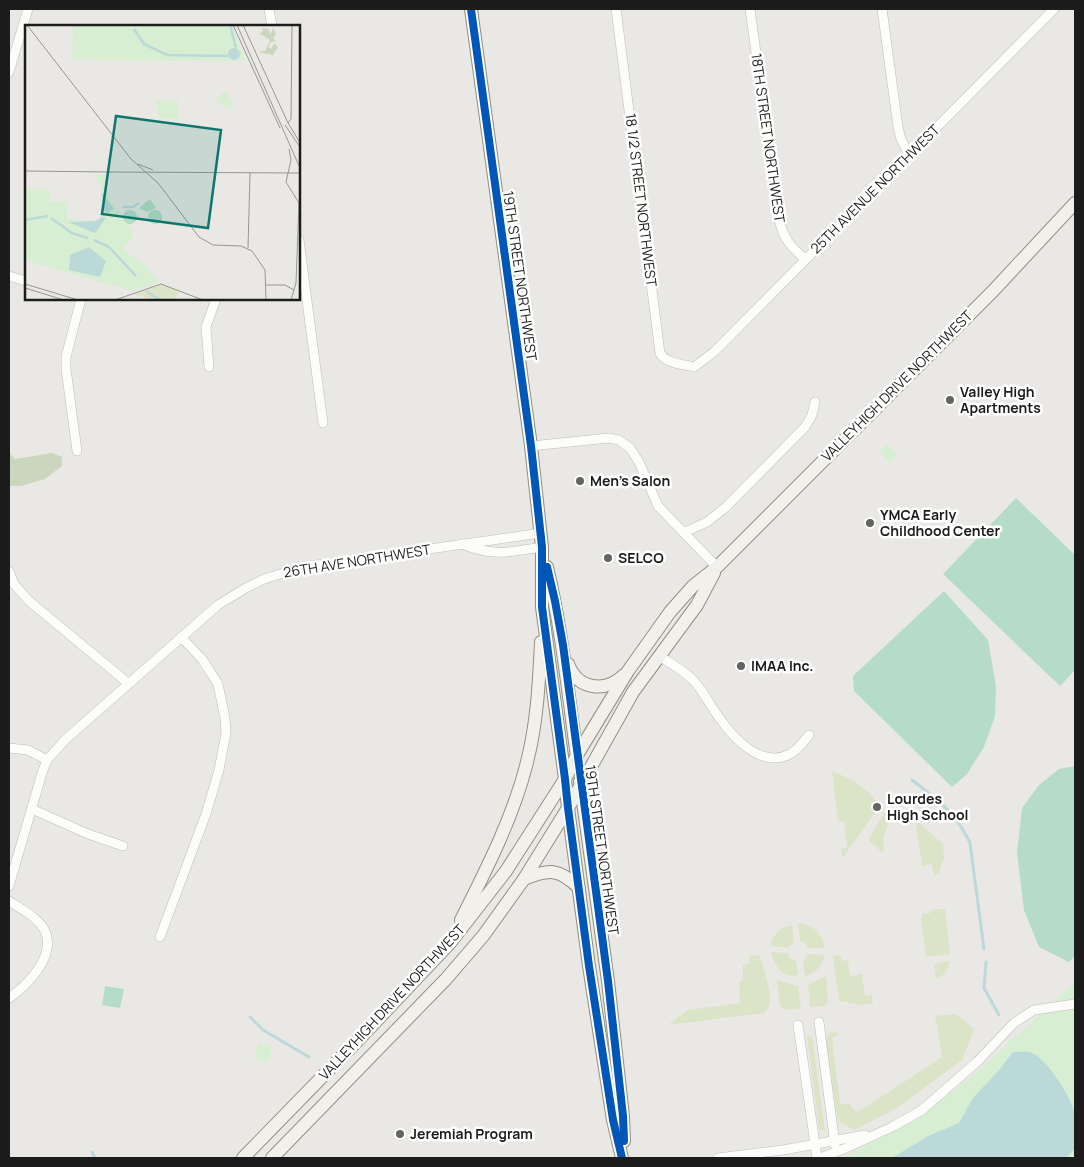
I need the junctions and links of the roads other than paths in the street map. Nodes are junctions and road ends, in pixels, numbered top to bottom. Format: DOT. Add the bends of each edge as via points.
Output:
graph roads {
  1 [pos="28,9"];
  2 [pos="270,9"];
  3 [pos="471,9"];
  4 [pos="616,9"];
  5 [pos="750,9"];
  6 [pos="882,9"];
  7 [pos="1054,9"];
  8 [pos="272,25"];
  9 [pos="9,72"];
  10 [pos="909,155"];
  11 [pos="1075,203"];
  12 [pos="300,252"];
  13 [pos="805,259"];
  14 [pos="9,276"];
  15 [pos="25,281"];
  16 [pos="81,300"];
  17 [pos="216,300"];
  18 [pos="209,367"];
  19 [pos="694,367"];
  20 [pos="815,402"];
  21 [pos="323,423"];
  22 [pos="531,446"];
  23 [pos="77,452"];
  24 [pos="685,532"];
  25 [pos="541,533"];
  26 [pos="462,544"];
  27 [pos="542,547"];
  28 [pos="717,567"];
  29 [pos="9,571"];
  30 [pos="542,607"];
  31 [pos="181,637"];
  32 [pos="563,645"];
  33 [pos="660,656"];
  34 [pos="628,671"];
  35 [pos="128,683"];
  36 [pos="810,735"];
  37 [pos="9,748"];
  38 [pos="577,755"];
  39 [pos="48,760"];
  40 [pos="566,779"];
  41 [pos="581,783"];
  42 [pos="568,808"];
  43 [pos="32,809"];
  44 [pos="123,846"];
  45 [pos="524,879"];
  46 [pos="9,886"];
  47 [pos="579,888"];
  48 [pos="9,901"];
  49 [pos="160,936"];
  50 [pos="450,943"];
  51 [pos="9,998"];
  52 [pos="1075,1004"];
  53 [pos="819,1022"];
  54 [pos="798,1025"];
  55 [pos="892,1127"];
  56 [pos="835,1141"];
  57 [pos="814,1144"];
  58 [pos="836,1153"];
  59 [pos="243,1158"];
  60 [pos="272,1158"];
  61 [pos="623,1158"];
  62 [pos="718,1158"];
  63 [pos="818,1158"];
  1 -- 9 [label="street"];
  2 -- 8 [label="street"];
  3 -- 22 [label="main road, 19TH STREET NORTHWEST"];
  4 -- 19 [label="street, 18 1/2 STREET NORTHWEST" via="660,353 663,359"];
  5 -- 13 [label="street, 18TH STREET NORTHWEST" via="778,220 788,243"];
  6 -- 10 [label="street" via="898,127"];
  7 -- 10 [label="street, 25TH AVENUE NORTHWEST"];
  10 -- 13 [label="street, 25TH AVENUE NORTHWEST"];
  11 -- 28 [label="main road, VALLEYHIGH DRIVE NORTHWEST"];
  12 -- 21 [label="street"];
  13 -- 19 [label="street, 25TH AVENUE NORTHWEST" via="714,352"];
  14 -- 15 [label="street"];
  16 -- 23 [label="street" via="66,369"];
  17 -- 18 [label="street" via="206,327"];
  20 -- 24 [label="street" via="806,427 726,507"];
  22 -- 24 [label="street" via="600,438 619,440 630,448 639,462 658,506"];
  22 -- 25 [label="main road, 19TH STREET NORTHWEST"];
  24 -- 28 [label="street"];
  25 -- 26 [label="street, 26TH AVE NORTHWEST"];
  25 -- 27 [label="main road, 19TH STREET NORTHWEST"];
  26 -- 27 [label="street, 26TH AVE NORTHWEST" via="479,551 499,553"];
  26 -- 31 [label="street, 26TH AVE NORTHWEST" via="284,572 228,598"];
  27 -- 30 [label="main road, 19TH STREET NORTHWEST"];
  27 -- 32 [label="main road, 19TH STREET NORTHWEST"];
  28 -- 33 [label="main road, VALLEYHIGH DRIVE NORTHWEST" via="697,605"];
  28 -- 34 [label="main road, VALLEYHIGH DRIVE NORTHWEST" via="693,586 670,612"];
  29 -- 35 [label="street" via="14,584 29,601"];
  30 -- 40 [label="main road, 19TH STREET NORTHWEST"];
  30 -- 50 [label="main road" via="539,693 526,766 494,853"];
  31 -- 35 [label="street, 26TH AVE NORTHWEST"];
  31 -- 49 [label="street" via="202,658 218,684 226,733 219,770 198,839"];
  32 -- 34 [label="main road" via="572,674 587,685 607,685"];
  32 -- 38 [label="main road, 19TH STREET NORTHWEST"];
  33 -- 36 [label="street" via="695,682 719,718 754,753 782,757 792,753"];
  33 -- 41 [label="main road, VALLEYHIGH DRIVE NORTHWEST" via="632,692"];
  34 -- 38 [label="main road, VALLEYHIGH DRIVE NORTHWEST"];
  35 -- 39 [label="street, 26TH AVE NORTHWEST" via="66,739"];
  37 -- 39 [label="street" via="28,750"];
  38 -- 40 [label="main road, VALLEYHIGH DRIVE NORTHWEST"];
  38 -- 41 [label="main road, 19TH STREET NORTHWEST"];
  39 -- 43 [label="street, 26TH AVE NORTHWEST"];
  40 -- 42 [label="main road, 19TH STREET NORTHWEST"];
  40 -- 50 [label="main road, VALLEYHIGH DRIVE NORTHWEST" via="506,871"];
  41 -- 42 [label="main road, VALLEYHIGH DRIVE NORTHWEST"];
  41 -- 61 [label="main road, 19TH STREET NORTHWEST" via="623,1116"];
  42 -- 45 [label="main road, VALLEYHIGH DRIVE NORTHWEST"];
  42 -- 47 [label="main road, 19TH STREET NORTHWEST"];
  43 -- 44 [label="street"];
  43 -- 46 [label="street, 26TH AVE NORTHWEST"];
  45 -- 47 [label="main road" via="551,871 563,874"];
  45 -- 60 [label="main road, VALLEYHIGH DRIVE NORTHWEST" via="483,936 446,979"];
  47 -- 61 [label="main road, 19TH STREET NORTHWEST" via="613,1120"];
  48 -- 51 [label="street" via="44,929 47,947 40,966"];
  50 -- 59 [label="main road, VALLEYHIGH DRIVE NORTHWEST"];
  52 -- 55 [label="street" via="1034,1010 1014,1023 957,1081 922,1110"];
  53 -- 56 [label="street"];
  54 -- 57 [label="street"];
  55 -- 56 [label="street"];
  55 -- 58 [label="street"];
  56 -- 57 [label="street"];
  56 -- 58 [label="street"];
  57 -- 62 [label="street"];
  57 -- 63 [label="street"];
  58 -- 63 [label="street"];
}
